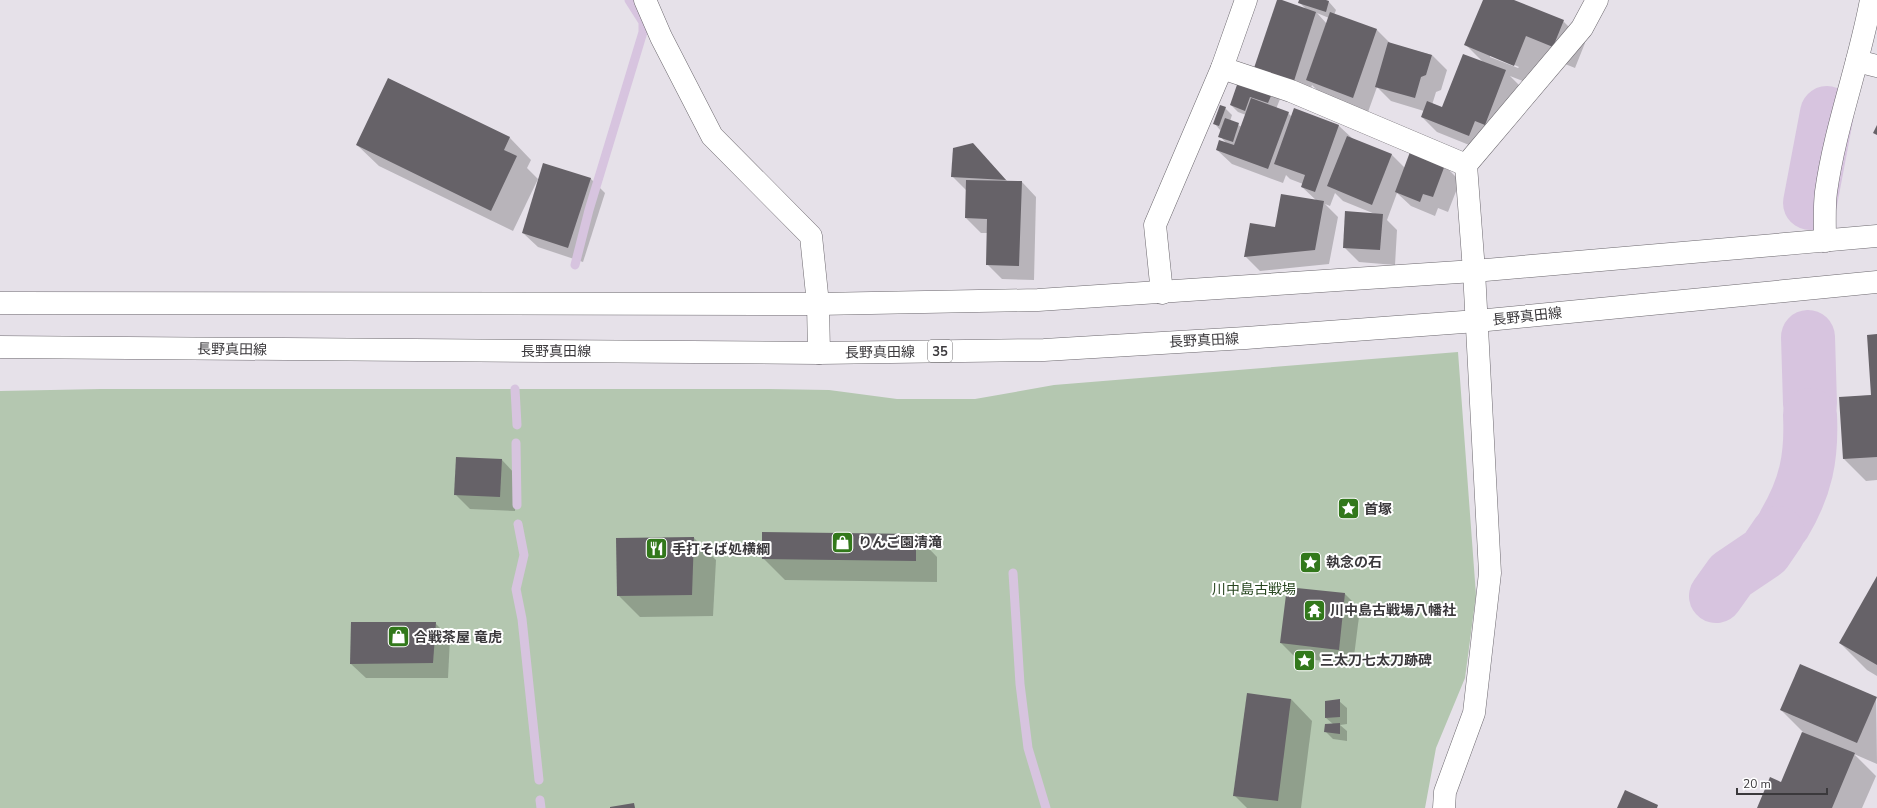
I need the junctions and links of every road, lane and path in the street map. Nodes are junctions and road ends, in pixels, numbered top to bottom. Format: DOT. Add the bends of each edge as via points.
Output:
graph roads {
  1 [pos="645,0"];
  2 [pos="1246,0"];
  3 [pos="1597,0"];
  4 [pos="1871,0"];
  5 [pos="1867,63"];
  6 [pos="1222,68"];
  7 [pos="1466,165"];
  8 [pos="1877,236"];
  9 [pos="1825,241"];
  10 [pos="1474,271"];
  11 [pos="1877,282"];
  12 [pos="1162,293"];
  13 [pos="0,303"];
  14 [pos="818,304"];
  15 [pos="1477,321"];
  16 [pos="0,346"];
  17 [pos="819,353"];
  18 [pos="1444,808"];
  1 -- 14 [label="main road" via="712,136 811,236"];
  2 -- 6 [label="main road"];
  3 -- 7 [label="main road" via="1582,28"];
  4 -- 5 [label="main road"];
  5 -- 9 [label="main road" via="1835,143 1826,193"];
  6 -- 7 [label="main road" via="1291,91"];
  6 -- 12 [label="main road" via="1155,225"];
  7 -- 10 [label="main road"];
  8 -- 9 [label="main road"];
  9 -- 10 [label="main road"];
  10 -- 12 [label="main road"];
  10 -- 15 [label="main road"];
  11 -- 15 [label="main road, 長野真田線 / 35"];
  12 -- 14 [label="main road" via="1038,300"];
  13 -- 14 [label="main road"];
  14 -- 17 [label="main road"];
  15 -- 17 [label="main road, 長野真田線 / 35" via="1044,350"];
  15 -- 18 [label="main road" via="1490,573 1474,713 1445,792"];
  16 -- 17 [label="main road, 長野真田線 / 35"];
}
